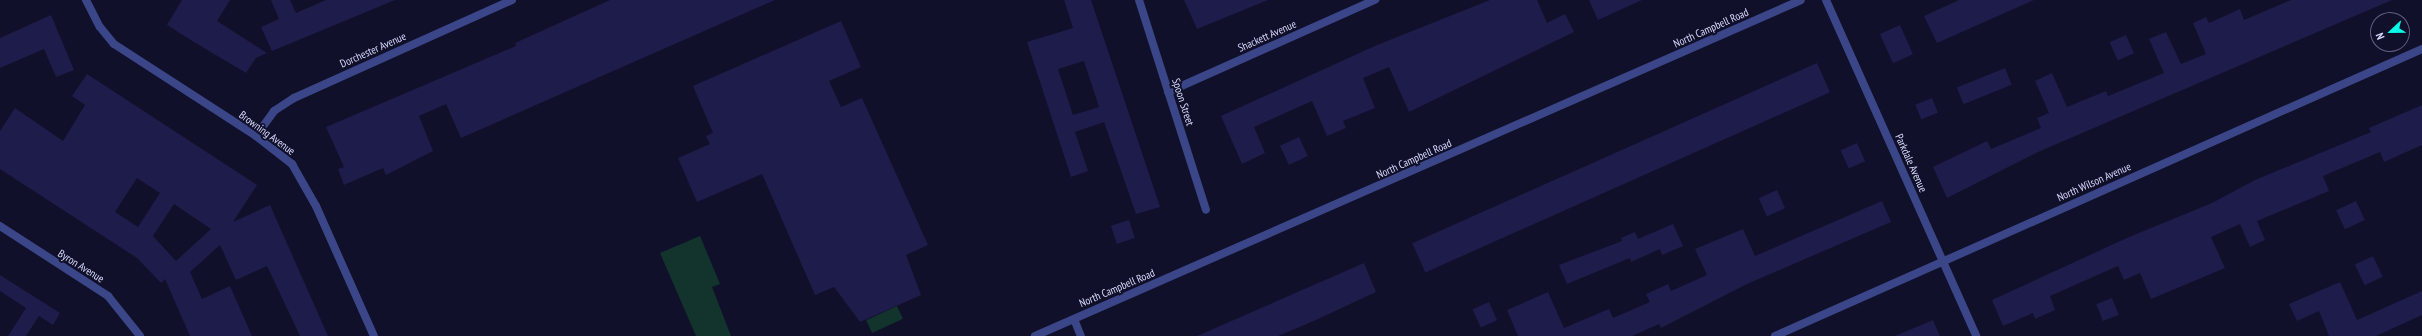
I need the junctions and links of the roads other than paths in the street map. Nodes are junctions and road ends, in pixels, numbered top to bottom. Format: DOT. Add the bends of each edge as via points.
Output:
graph roads {
  1 [pos="86,0"];
  2 [pos="512,0"];
  3 [pos="1139,0"];
  4 [pos="1375,0"];
  5 [pos="1801,0"];
  6 [pos="1826,0"];
  7 [pos="2422,48"];
  8 [pos="1168,92"];
  9 [pos="256,136"];
  10 [pos="1206,210"];
  11 [pos="0,226"];
  12 [pos="1942,262"];
  13 [pos="1074,319"];
  14 [pos="140,336"];
  15 [pos="374,336"];
  16 [pos="1035,336"];
  17 [pos="1081,336"];
  18 [pos="1775,336"];
  19 [pos="1976,336"];
  1 -- 9 [label="street, Browning Avenue" via="100,27 114,44"];
  2 -- 9 [label="street, Dorchester Avenue" via="289,100 274,111"];
  3 -- 8 [label="street, Spoon Street"];
  4 -- 8 [label="street, Shackett Avenue"];
  5 -- 13 [label="street, North Campbell Road"];
  6 -- 12 [label="street, Parkdale Avenue"];
  7 -- 12 [label="street, North Wilson Avenue"];
  8 -- 10 [label="street, Spoon Street"];
  9 -- 15 [label="street, Browning Avenue" via="279,152 299,174"];
  11 -- 14 [label="street, Byron Avenue" via="108,296"];
  12 -- 18 [label="street, North Wilson Avenue"];
  12 -- 19 [label="street, Parkdale Avenue"];
  13 -- 16 [label="street, North Campbell Road"];
  13 -- 17 [label="street"];
}
